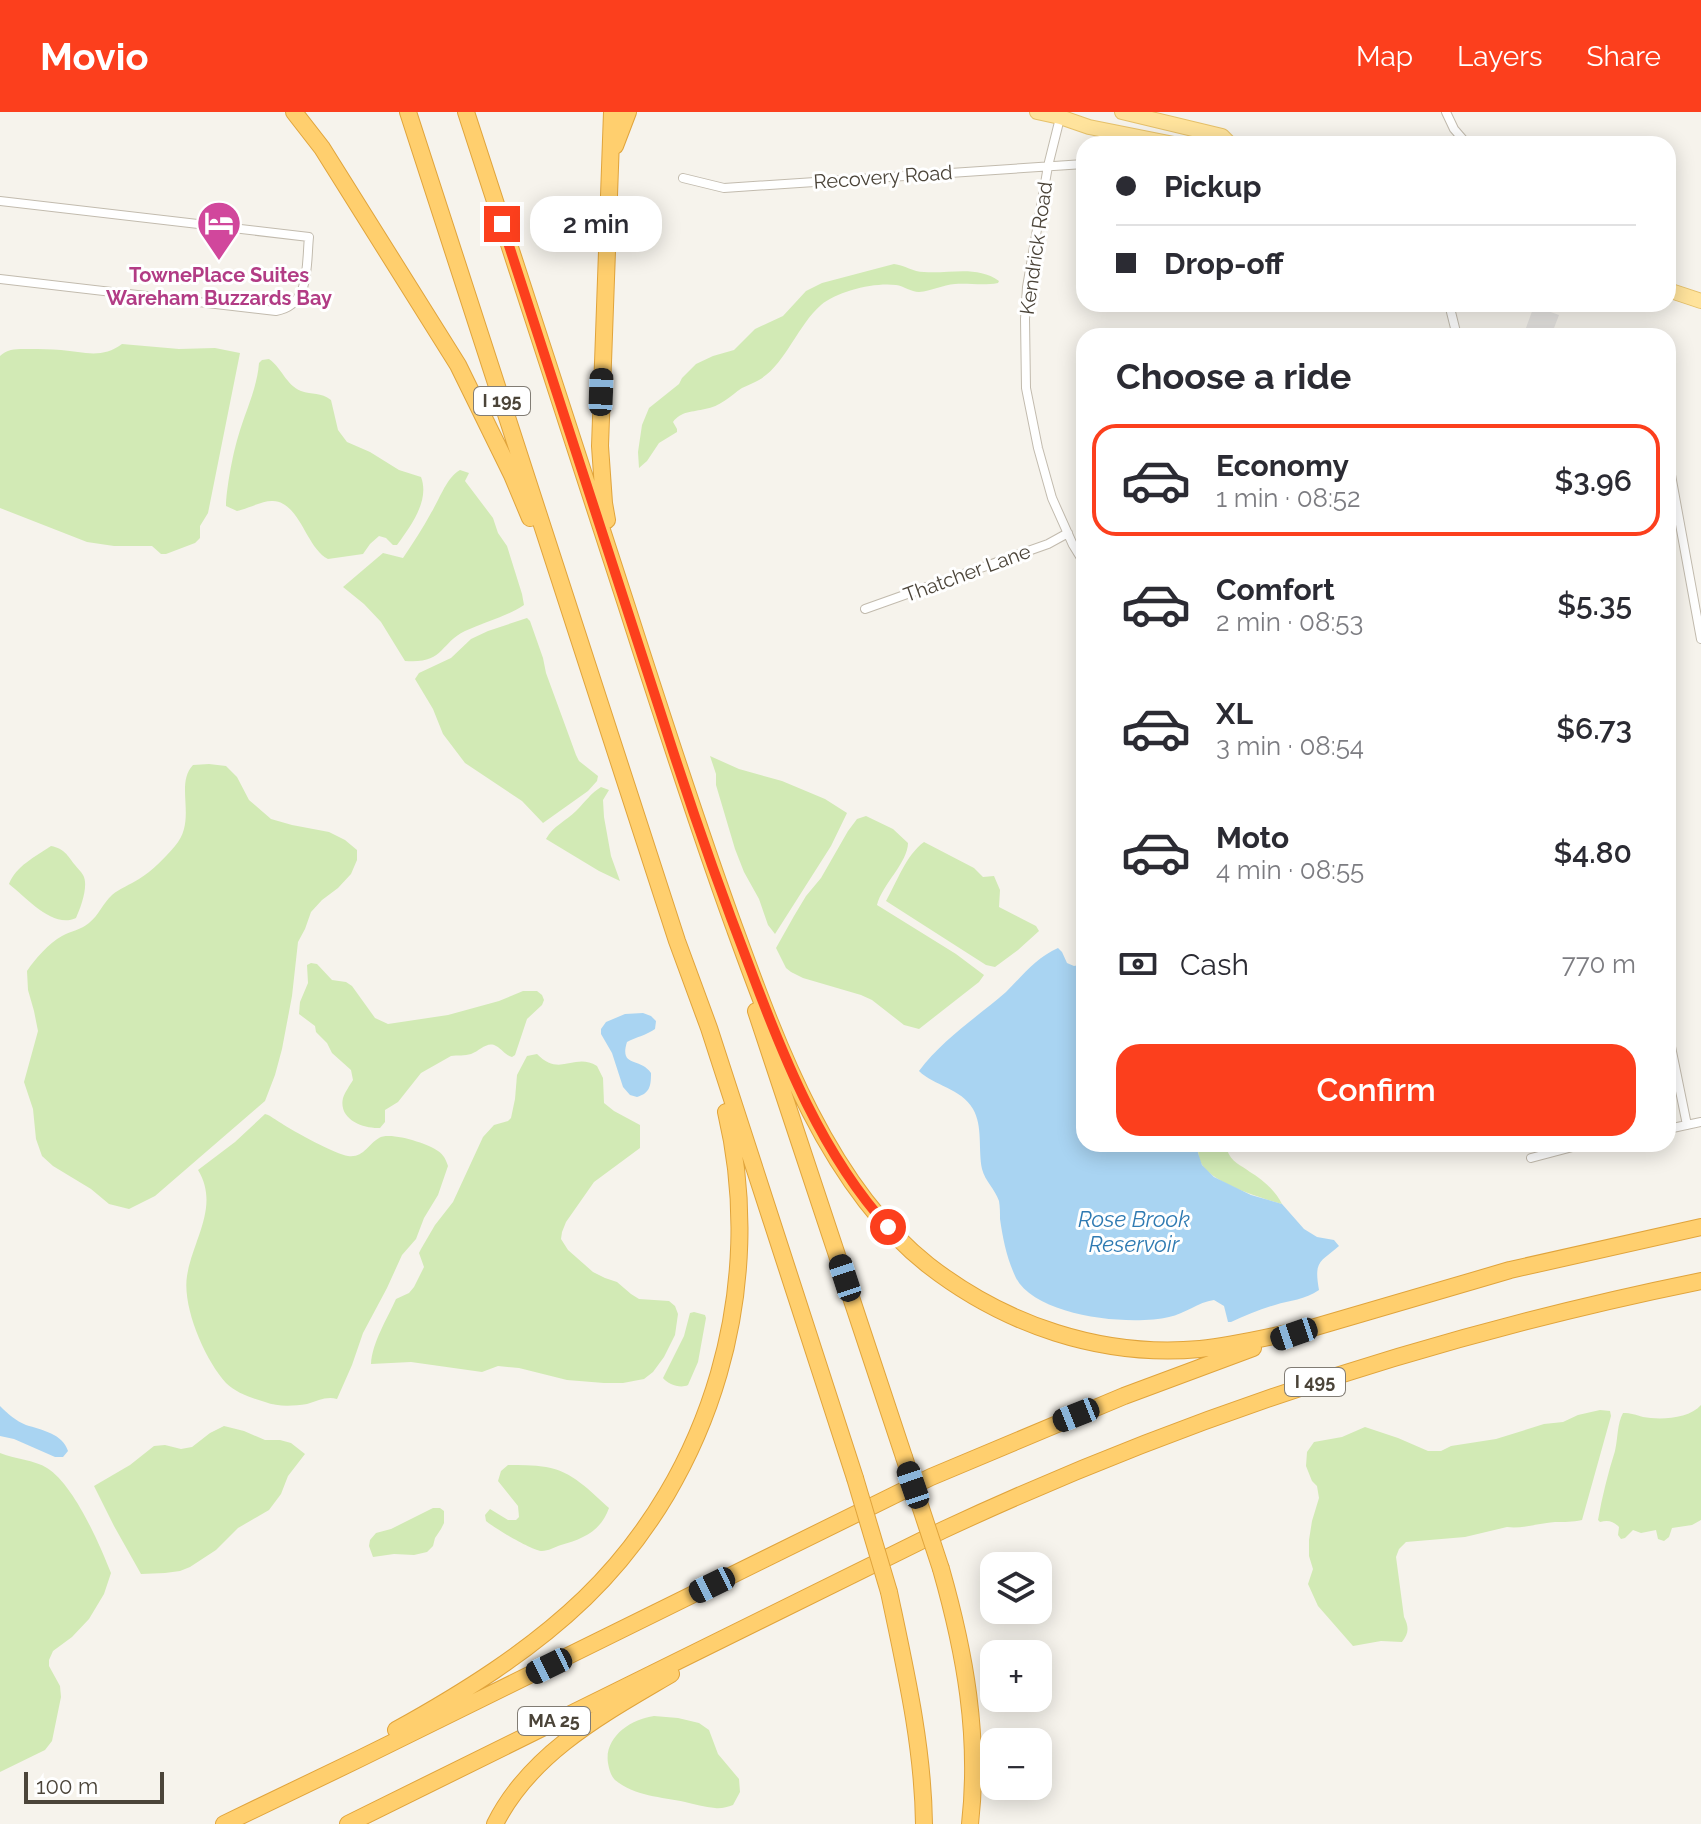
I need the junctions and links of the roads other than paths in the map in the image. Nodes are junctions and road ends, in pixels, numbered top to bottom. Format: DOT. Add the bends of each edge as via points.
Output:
graph roads {
  1 [pos="283,112"];
  2 [pos="294,112"];
  3 [pos="408,112"];
  4 [pos="466,112"];
  5 [pos="612,112"];
  6 [pos="628,112"];
  7 [pos="1037,112"];
  8 [pos="1122,112"];
  9 [pos="1446,112"];
  10 [pos="1060,115"];
  11 [pos="1454,129"];
  12 [pos="1134,136"];
  13 [pos="1222,136"];
  14 [pos="1454,136"];
  15 [pos="1460,136"];
  16 [pos="322,148"];
  17 [pos="611,159"];
  18 [pos="1076,164"];
  19 [pos="1048,166"];
  20 [pos="683,178"];
  21 [pos="0,201"];
  22 [pos="0,279"];
  23 [pos="1676,293"];
  24 [pos="1701,301"];
  25 [pos="1676,502"];
  26 [pos="1068,533"];
  27 [pos="1076,548"];
  28 [pos="622,592"];
  29 [pos="865,609"];
  30 [pos="575,630"];
  31 [pos="1701,639"];
  32 [pos="737,936"];
  33 [pos="677,941"];
  34 [pos="1676,1071"];
  35 [pos="1701,1122"];
  36 [pos="1687,1125"];
  37 [pos="1676,1127"];
  38 [pos="1554,1152"];
  39 [pos="1531,1158"];
  40 [pos="1701,1227"];
  41 [pos="1701,1281"];
  42 [pos="1315,1327"];
  43 [pos="760,1619"];
  44 [pos="313,1780"];
  45 [pos="224,1824"];
  46 [pos="348,1824"];
  47 [pos="495,1824"];
  48 [pos="924,1824"];
  49 [pos="970,1824"];
  1 -- 16 [label="highway"];
  2 -- 16 [label="highway"];
  3 -- 30 [label="highway, I 195"];
  4 -- 28 [label="highway, I 195"];
  5 -- 17 [label="highway"];
  6 -- 17 [label="highway"];
  7 -- 10 [label="main road"];
  8 -- 13 [label="main road"];
  9 -- 11 [label="street"];
  10 -- 12 [label="main road"];
  10 -- 19 [label="street, Kendrick Road"];
  11 -- 14 [label="street"];
  11 -- 15 [label="street"];
  16 -- 30 [label="highway" via="458,365 512,475"];
  17 -- 28 [label="highway" via="600,446 604,503"];
  18 -- 19 [label="street, Recovery Road"];
  19 -- 20 [label="street, Recovery Road" via="724,188"];
  19 -- 26 [label="street, Kendrick Road" via="1027,287 1026,388 1052,498"];
  21 -- 22 [label="street" via="309,237 301,295 276,311"];
  23 -- 24 [label="main road"];
  25 -- 31 [label="street"];
  26 -- 27 [label="street, Kendrick Road"];
  26 -- 29 [label="street, Thatcher Lane"];
  28 -- 32 [label="highway, I 195"];
  30 -- 33 [label="highway, I 195"];
  32 -- 42 [label="highway" via="798,1085 840,1164 888,1227 946,1278 1035,1326 1114,1346 1196,1349"];
  32 -- 49 [label="highway, bridge" via="756,1011 959,1636 974,1769"];
  33 -- 44 [label="highway" via="727,1118 740,1208 731,1322 698,1433 640,1535 566,1615 489,1673"];
  33 -- 48 [label="highway, bridge" via="889,1592 919,1751"];
  34 -- 36 [label="street"];
  35 -- 36 [label="street"];
  36 -- 37 [label="street"];
  38 -- 39 [label="street"];
  40 -- 42 [label="highway" via="1510,1270"];
  41 -- 43 [label="highway, I 495" via="1411,1352 1212,1418 1000,1503"];
  42 -- 44 [label="highway, MA 25" via="1124,1396 931,1477"];
  43 -- 46 [label="highway, MA 25"];
  43 -- 47 [label="highway" via="553,1751 522,1782"];
  44 -- 45 [label="highway, MA 25"];
}
